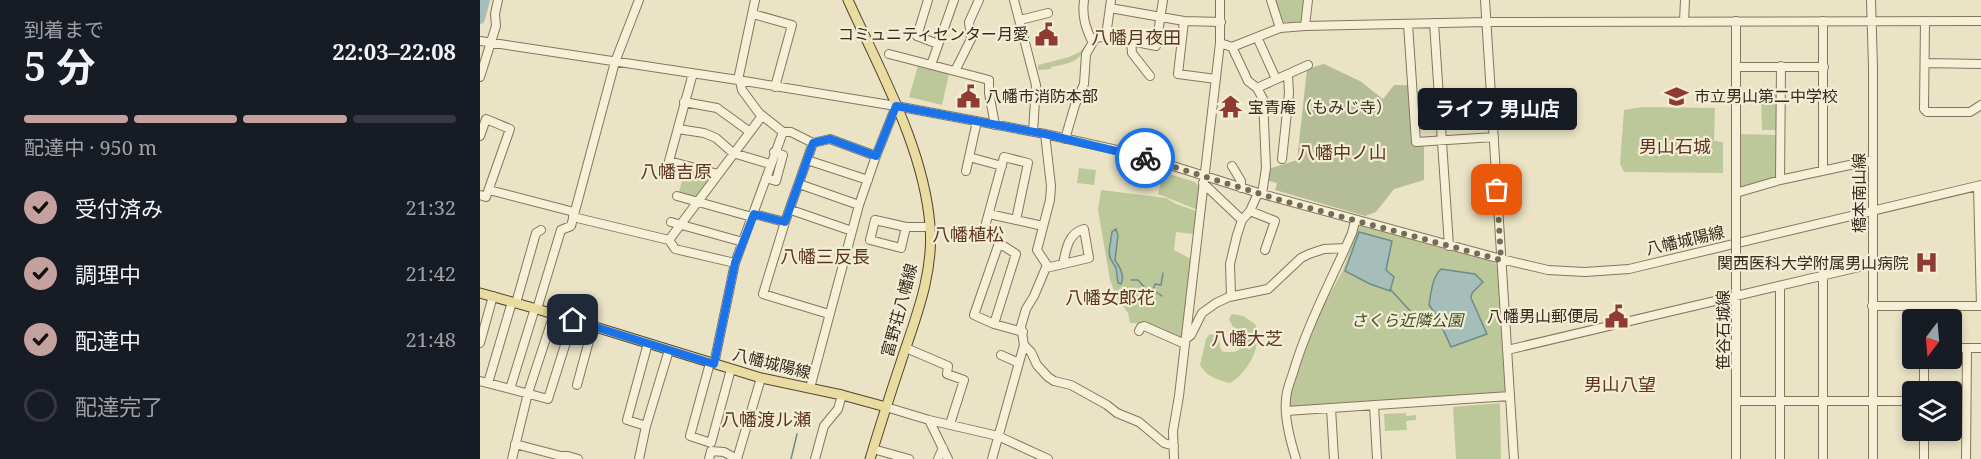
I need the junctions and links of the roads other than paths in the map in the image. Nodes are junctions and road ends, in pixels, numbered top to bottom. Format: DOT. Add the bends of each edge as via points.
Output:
graph roads {
  1 [pos="498,0"];
  2 [pos="639,0"];
  3 [pos="755,0"];
  4 [pos="848,0"];
  5 [pos="928,0"];
  6 [pos="954,0"];
  7 [pos="979,0"];
  8 [pos="1014,0"];
  9 [pos="1084,0"];
  10 [pos="1163,0"];
  11 [pos="1271,0"];
  12 [pos="1308,0"];
  13 [pos="1485,0"];
  14 [pos="1685,0"];
  15 [pos="1871,0"];
  16 [pos="1222,1"];
  17 [pos="1111,4"];
  18 [pos="1048,13"];
  19 [pos="753,14"];
  20 [pos="1160,17"];
  21 [pos="1020,20"];
  22 [pos="1184,21"];
  23 [pos="1736,21"];
  24 [pos="1823,21"];
  25 [pos="1872,21"];
  26 [pos="1924,21"];
  27 [pos="1981,21"];
  28 [pos="1221,22"];
  29 [pos="1487,22"];
  30 [pos="1684,22"];
  31 [pos="1434,23"];
  32 [pos="1408,24"];
  33 [pos="1305,26"];
  34 [pos="1280,28"];
  35 [pos="1106,36"];
  36 [pos="1257,37"];
  37 [pos="1092,39"];
  38 [pos="1131,40"];
  39 [pos="486,42"];
  40 [pos="1220,43"];
  41 [pos="939,44"];
  42 [pos="1155,46"];
  43 [pos="1232,46"];
  44 [pos="889,54"];
  45 [pos="1154,57"];
  46 [pos="615,62"];
  47 [pos="1925,63"];
  48 [pos="1981,64"];
  49 [pos="931,65"];
  50 [pos="1308,65"];
  51 [pos="1781,66"];
  52 [pos="1736,67"];
  53 [pos="1824,67"];
  54 [pos="955,71"];
  55 [pos="693,74"];
  56 [pos="1288,75"];
  57 [pos="1150,76"];
  58 [pos="480,77"];
  59 [pos="1216,78"];
  60 [pos="1276,79"];
  61 [pos="739,80"];
  62 [pos="775,87"];
  63 [pos="1257,88"];
  64 [pos="684,102"];
  65 [pos="1981,105"];
  66 [pos="896,106"];
  67 [pos="762,116"];
  68 [pos="483,118"];
  69 [pos="977,121"];
  70 [pos="995,125"];
  71 [pos="678,129"];
  72 [pos="750,132"];
  73 [pos="783,132"];
  74 [pos="1033,132"];
  75 [pos="1045,134"];
  76 [pos="480,136"];
  77 [pos="1494,137"];
  78 [pos="1065,139"];
  79 [pos="1442,141"];
  80 [pos="813,143"];
  81 [pos="774,152"];
  82 [pos="733,153"];
  83 [pos="876,156"];
  84 [pos="969,157"];
  85 [pos="1282,159"];
  86 [pos="807,160"];
  87 [pos="1873,160"];
  88 [pos="770,164"];
  89 [pos="1002,166"];
  90 [pos="1232,166"];
  91 [pos="966,171"];
  92 [pos="1823,171"];
  93 [pos="718,174"];
  94 [pos="766,178"];
  95 [pos="868,180"];
  96 [pos="1203,180"];
  97 [pos="1780,180"];
  98 [pos="799,184"];
  99 [pos="1979,186"];
  100 [pos="1241,188"];
  101 [pos="489,190"];
  102 [pos="1260,194"];
  103 [pos="1736,194"];
  104 [pos="480,195"];
  105 [pos="677,196"];
  106 [pos="697,201"];
  107 [pos="859,205"];
  108 [pos="790,210"];
  109 [pos="1872,210"];
  110 [pos="1250,211"];
  111 [pos="574,214"];
  112 [pos="989,214"];
  113 [pos="753,215"];
  114 [pos="1016,220"];
  115 [pos="1242,220"];
  116 [pos="1355,221"];
  117 [pos="671,222"];
  118 [pos="785,222"];
  119 [pos="986,223"];
  120 [pos="681,225"];
  121 [pos="1043,226"];
  122 [pos="906,227"];
  123 [pos="930,227"];
  124 [pos="541,230"];
  125 [pos="852,231"];
  126 [pos="669,240"];
  127 [pos="743,242"];
  128 [pos="1449,246"];
  129 [pos="1346,248"];
  130 [pos="1265,250"];
  131 [pos="1501,260"];
  132 [pos="735,263"];
  133 [pos="1063,264"];
  134 [pos="1872,264"];
  135 [pos="1046,268"];
  136 [pos="1823,276"];
  137 [pos="1780,286"];
  138 [pos="480,293"];
  139 [pos="493,296"];
  140 [pos="1231,296"];
  141 [pos="1736,297"];
  142 [pos="514,302"];
  143 [pos="1872,306"];
  144 [pos="1924,306"];
  145 [pos="1981,306"];
  146 [pos="536,308"];
  147 [pos="554,314"];
  148 [pos="829,314"];
  149 [pos="573,320"];
  150 [pos="994,324"];
  151 [pos="593,326"];
  152 [pos="1023,332"];
  153 [pos="1139,332"];
  154 [pos="1185,341"];
  155 [pos="480,343"];
  156 [pos="648,343"];
  157 [pos="1024,345"];
  158 [pos="906,348"];
  159 [pos="1962,348"];
  160 [pos="1967,348"];
  161 [pos="1981,348"];
  162 [pos="669,350"];
  163 [pos="1507,350"];
  164 [pos="1000,355"];
  165 [pos="1019,363"];
  166 [pos="712,364"];
  167 [pos="731,369"];
  168 [pos="761,378"];
  169 [pos="484,382"];
  170 [pos="577,385"];
  171 [pos="810,388"];
  172 [pos="510,389"];
  173 [pos="528,393"];
  174 [pos="842,395"];
  175 [pos="1510,396"];
  176 [pos="1736,401"];
  177 [pos="1780,401"];
  178 [pos="1823,401"];
  179 [pos="1873,401"];
  180 [pos="1902,401"];
  181 [pos="1374,405"];
  182 [pos="886,407"];
  183 [pos="1331,408"];
  184 [pos="1286,411"];
  185 [pos="929,420"];
  186 [pos="950,424"];
  187 [pos="646,426"];
  188 [pos="999,436"];
  189 [pos="1924,441"];
  190 [pos="515,444"];
  191 [pos="1174,446"];
  192 [pos="943,448"];
  193 [pos="871,454"];
  194 [pos="561,458"];
  195 [pos="512,459"];
  196 [pos="578,459"];
  197 [pos="639,459"];
  198 [pos="709,459"];
  199 [pos="737,459"];
  200 [pos="815,459"];
  201 [pos="909,459"];
  202 [pos="938,459"];
  203 [pos="948,459"];
  204 [pos="992,459"];
  205 [pos="1048,459"];
  206 [pos="1174,459"];
  207 [pos="1296,459"];
  208 [pos="1334,459"];
  209 [pos="1377,459"];
  210 [pos="1514,459"];
  211 [pos="1736,459"];
  212 [pos="1780,459"];
  213 [pos="1823,459"];
  214 [pos="1873,459"];
  215 [pos="1924,459"];
  216 [pos="1966,459"];
  1 -- 39 [label="street" via="496,26"];
  2 -- 46 [label="street"];
  3 -- 19 [label="street"];
  4 -- 66 [label="main road, 富野荘八幡線"];
  5 -- 41 [label="street" via="916,36"];
  6 -- 41 [label="street"];
  7 -- 54 [label="street" via="969,22 971,39"];
  8 -- 21 [label="street"];
  9 -- 37 [label="street" via="1085,27"];
  10 -- 20 [label="street"];
  11 -- 34 [label="street"];
  12 -- 33 [label="street"];
  13 -- 29 [label="street"];
  14 -- 30 [label="street"];
  15 -- 25 [label="street, 橋本南山線"];
  16 -- 28 [label="street"];
  17 -- 20 [label="street"];
  17 -- 35 [label="street"];
  18 -- 21 [label="street"];
  19 -- 61 [label="street"];
  19 -- 62 [label="street" via="792,25"];
  20 -- 22 [label="street"];
  20 -- 42 [label="street"];
  21 -- 74 [label="street" via="1036,85"];
  22 -- 28 [label="street"];
  22 -- 59 [label="street" via="1178,74"];
  23 -- 24 [label="street"];
  23 -- 30 [label="street"];
  23 -- 52 [label="street, 笹谷石城線"];
  24 -- 25 [label="street"];
  24 -- 53 [label="street"];
  25 -- 26 [label="street"];
  25 -- 87 [label="street, 橋本南山線"];
  26 -- 27 [label="street"];
  26 -- 47 [label="street"];
  28 -- 40 [label="street"];
  29 -- 30 [label="street"];
  29 -- 31 [label="street"];
  29 -- 77 [label="street"];
  31 -- 32 [label="street"];
  31 -- 79 [label="street"];
  32 -- 33 [label="street"];
  32 -- 79 [label="street" via="1416,142"];
  33 -- 34 [label="street"];
  34 -- 36 [label="street"];
  35 -- 37 [label="street"];
  35 -- 38 [label="street"];
  36 -- 43 [label="street"];
  36 -- 60 [label="street"];
  37 -- 78 [label="street" via="1086,54 1084,84"];
  38 -- 42 [label="street"];
  38 -- 57 [label="street" via="1132,53"];
  39 -- 46 [label="street, 八幡城陽線"];
  39 -- 58 [label="street"];
  40 -- 43 [label="street"];
  40 -- 59 [label="street"];
  41 -- 49 [label="street"];
  42 -- 45 [label="street"];
  43 -- 63 [label="street" via="1248,81"];
  44 -- 49 [label="street"];
  46 -- 55 [label="street, 八幡城陽線"];
  46 -- 111 [label="street"];
  47 -- 48 [label="street"];
  47 -- 65 [label="street" via="1927,112 1970,112"];
  49 -- 54 [label="street"];
  50 -- 56 [label="street"];
  51 -- 52 [label="street"];
  51 -- 53 [label="street"];
  51 -- 97 [label="street"];
  52 -- 103 [label="street, 笹谷石城線"];
  53 -- 92 [label="street"];
  54 -- 70 [label="street" via="989,80"];
  55 -- 61 [label="street, 八幡城陽線"];
  55 -- 64 [label="street"];
  56 -- 60 [label="street"];
  56 -- 85 [label="street"];
  59 -- 96 [label="street"];
  60 -- 63 [label="street"];
  61 -- 62 [label="street, 八幡城陽線"];
  61 -- 67 [label="street"];
  62 -- 66 [label="street, 八幡城陽線"];
  63 -- 102 [label="street" via="1263,99 1266,168"];
  64 -- 71 [label="street"];
  64 -- 72 [label="street" via="717,108"];
  66 -- 69 [label="street, 八幡城陽線"];
  66 -- 83 [label="street"];
  66 -- 123 [label="main road, 富野荘八幡線" via="915,152"];
  67 -- 72 [label="street"];
  67 -- 73 [label="street"];
  68 -- 76 [label="street"];
  68 -- 101 [label="street" via="510,129"];
  69 -- 70 [label="street, 八幡城陽線"];
  69 -- 84 [label="street"];
  70 -- 74 [label="street, 八幡城陽線"];
  71 -- 82 [label="street" via="716,138"];
  71 -- 93 [label="street" via="669,161"];
  72 -- 82 [label="street"];
  73 -- 80 [label="street"];
  73 -- 81 [label="street"];
  74 -- 75 [label="street, 八幡城陽線"];
  75 -- 78 [label="street, 八幡城陽線"];
  75 -- 121 [label="street" via="1051,180"];
  77 -- 79 [label="street"];
  77 -- 131 [label="street"];
  78 -- 96 [label="street, 八幡城陽線" via="1135,154"];
  79 -- 128 [label="street"];
  80 -- 83 [label="street" via="830,139"];
  80 -- 86 [label="street"];
  81 -- 88 [label="street"];
  81 -- 94 [label="street" via="783,155 776,181"];
  82 -- 88 [label="street"];
  82 -- 93 [label="street"];
  83 -- 95 [label="street"];
  84 -- 89 [label="street"];
  84 -- 91 [label="street"];
  86 -- 95 [label="street"];
  86 -- 98 [label="street"];
  87 -- 92 [label="street"];
  87 -- 109 [label="street, 橋本南山線"];
  88 -- 94 [label="street"];
  89 -- 112 [label="street"];
  89 -- 114 [label="street" via="1004,157 1028,163"];
  90 -- 100 [label="street"];
  92 -- 97 [label="street"];
  93 -- 106 [label="street"];
  94 -- 113 [label="street"];
  95 -- 107 [label="street"];
  96 -- 100 [label="street, 八幡城陽線"];
  96 -- 115 [label="street"];
  96 -- 154 [label="street"];
  97 -- 103 [label="street"];
  98 -- 107 [label="street"];
  98 -- 108 [label="street"];
  99 -- 109 [label="street, 八幡城陽線"];
  99 -- 145 [label="street"];
  100 -- 102 [label="street, 八幡城陽線"];
  101 -- 104 [label="street" via="486,197"];
  101 -- 111 [label="street"];
  102 -- 110 [label="street"];
  102 -- 116 [label="street, 八幡城陽線"];
  103 -- 141 [label="street, 笹谷石城線, bridge"];
  105 -- 106 [label="street"];
  106 -- 113 [label="street"];
  106 -- 120 [label="street"];
  107 -- 125 [label="street"];
  108 -- 118 [label="street"];
  108 -- 125 [label="street"];
  109 -- 131 [label="street, 八幡城陽線" via="1629,269 1548,270"];
  109 -- 134 [label="street, 橋本南山線"];
  110 -- 115 [label="street"];
  110 -- 130 [label="street" via="1275,221"];
  111 -- 126 [label="street"];
  111 -- 146 [label="street" via="571,226 561,230"];
  112 -- 114 [label="street"];
  112 -- 119 [label="street"];
  113 -- 118 [label="street"];
  113 -- 127 [label="street"];
  114 -- 121 [label="street"];
  115 -- 140 [label="street" via="1230,264"];
  116 -- 128 [label="street, 八幡城陽線"];
  116 -- 129 [label="street"];
  117 -- 120 [label="street"];
  118 -- 148 [label="street" via="763,294"];
  120 -- 126 [label="street"];
  120 -- 127 [label="street"];
  121 -- 135 [label="street" via="1037,250"];
  122 -- 122 [label="street" via="875,220 870,240 901,248"];
  122 -- 123 [label="street"];
  123 -- 158 [label="main road, 富野荘八幡線" via="925,284"];
  124 -- 142 [label="street" via="536,232"];
  125 -- 148 [label="street"];
  126 -- 132 [label="street" via="675,249"];
  127 -- 132 [label="street"];
  128 -- 131 [label="street, 八幡城陽線"];
  129 -- 140 [label="street" via="1324,249 1300,258 1268,290"];
  129 -- 184 [label="street" via="1299,352 1287,392"];
  131 -- 163 [label="street"];
  132 -- 166 [label="street"];
  133 -- 133 [label="street" via="1089,258 1084,229 1070,240"];
  133 -- 135 [label="street"];
  134 -- 136 [label="street"];
  134 -- 143 [label="street, 橋本南山線"];
  135 -- 152 [label="street" via="1026,309"];
  136 -- 137 [label="street"];
  136 -- 178 [label="street"];
  137 -- 141 [label="street"];
  137 -- 177 [label="street"];
  138 -- 139 [label="main road, 八幡城陽線"];
  139 -- 142 [label="main road, 八幡城陽線"];
  139 -- 155 [label="street"];
  140 -- 154 [label="street" via="1202,313"];
  141 -- 163 [label="street"];
  141 -- 176 [label="street, 笹谷石城線"];
  142 -- 146 [label="main road, 八幡城陽線"];
  142 -- 169 [label="street"];
  143 -- 144 [label="street"];
  143 -- 179 [label="street, 橋本南山線"];
  144 -- 145 [label="street"];
  146 -- 147 [label="main road, 八幡城陽線"];
  146 -- 172 [label="street"];
  147 -- 149 [label="main road, 八幡城陽線"];
  147 -- 173 [label="street"];
  148 -- 171 [label="street"];
  149 -- 151 [label="main road, 八幡城陽線"];
  149 -- 173 [label="street" via="548,399"];
  150 -- 150 [label="street" via="974,315 999,243 1016,254"];
  150 -- 152 [label="street"];
  151 -- 156 [label="main road, 八幡城陽線"];
  151 -- 170 [label="street"];
  152 -- 157 [label="street"];
  153 -- 154 [label="street" via="1144,326"];
  154 -- 191 [label="street"];
  156 -- 162 [label="main road, 八幡城陽線"];
  156 -- 187 [label="street" via="627,420"];
  157 -- 165 [label="street"];
  157 -- 191 [label="street" via="1054,381 1071,385"];
  158 -- 182 [label="main road, 富野荘八幡線"];
  158 -- 186 [label="street" via="948,366 947,374 964,380"];
  159 -- 160 [label="street"];
  160 -- 161 [label="street"];
  160 -- 216 [label="street"];
  162 -- 166 [label="main road, 八幡城陽線"];
  162 -- 187 [label="street"];
  163 -- 175 [label="street"];
  164 -- 165 [label="street"];
  165 -- 188 [label="street"];
  166 -- 167 [label="main road, 八幡城陽線"];
  166 -- 167 [label="street" via="690,436 711,443"];
  167 -- 168 [label="main road, 八幡城陽線"];
  168 -- 171 [label="main road, 八幡城陽線"];
  168 -- 199 [label="street"];
  169 -- 172 [label="street"];
  171 -- 174 [label="main road, 八幡城陽線"];
  172 -- 173 [label="street"];
  173 -- 190 [label="street"];
  174 -- 182 [label="main road, 八幡城陽線"];
  174 -- 200 [label="street" via="838,409 824,426"];
  175 -- 181 [label="street"];
  175 -- 210 [label="street"];
  176 -- 177 [label="street"];
  176 -- 211 [label="street, 笹谷石城線"];
  177 -- 178 [label="street"];
  177 -- 212 [label="street"];
  178 -- 179 [label="street"];
  178 -- 213 [label="street"];
  179 -- 180 [label="street"];
  179 -- 214 [label="street, 橋本南山線"];
  181 -- 183 [label="street"];
  181 -- 209 [label="street"];
  182 -- 185 [label="street"];
  182 -- 193 [label="main road, 富野荘八幡線"];
  183 -- 184 [label="street"];
  183 -- 208 [label="street"];
  184 -- 207 [label="street"];
  185 -- 186 [label="street"];
  185 -- 192 [label="street"];
  186 -- 188 [label="street"];
  187 -- 197 [label="street"];
  188 -- 204 [label="street"];
  188 -- 205 [label="street"];
  189 -- 215 [label="street"];
  190 -- 194 [label="street"];
  190 -- 195 [label="street"];
  191 -- 206 [label="street"];
  192 -- 202 [label="street"];
  192 -- 203 [label="street"];
  193 -- 201 [label="street"];
  194 -- 196 [label="street"];
  198 -- 199 [label="street" via="711,451"];
}
